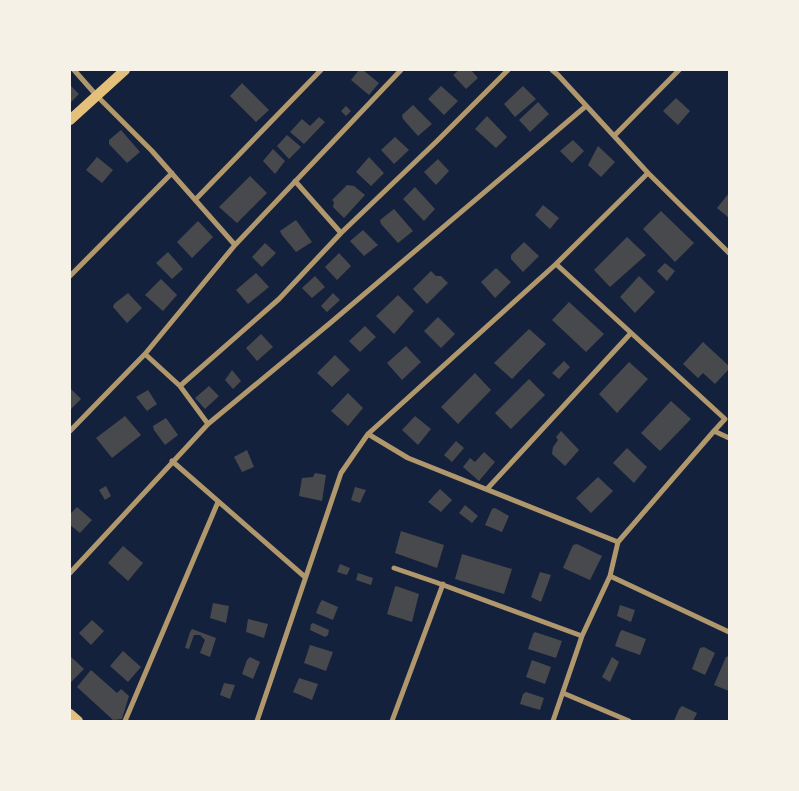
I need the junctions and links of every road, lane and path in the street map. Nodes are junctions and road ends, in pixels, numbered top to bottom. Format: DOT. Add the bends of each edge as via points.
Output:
graph roads {
  1 [pos="74,70"];
  2 [pos="126,70"];
  3 [pos="320,70"];
  4 [pos="401,70"];
  5 [pos="508,70"];
  6 [pos="552,70"];
  7 [pos="563,70"];
  8 [pos="679,70"];
  9 [pos="558,75"];
  10 [pos="97,96"];
  11 [pos="586,106"];
  12 [pos="70,120"];
  13 [pos="614,136"];
  14 [pos="648,173"];
  15 [pos="172,174"];
  16 [pos="295,181"];
  17 [pos="195,200"];
  18 [pos="341,232"];
  19 [pos="235,245"];
  20 [pos="729,253"];
  21 [pos="556,264"];
  22 [pos="70,276"];
  23 [pos="631,333"];
  24 [pos="146,354"];
  25 [pos="180,386"];
  26 [pos="208,424"];
  27 [pos="714,431"];
  28 [pos="70,432"];
  29 [pos="368,434"];
  30 [pos="729,438"];
  31 [pos="172,462"];
  32 [pos="487,490"];
  33 [pos="218,502"];
  34 [pos="618,542"];
  35 [pos="394,568"];
  36 [pos="70,573"];
  37 [pos="610,576"];
  38 [pos="305,577"];
  39 [pos="443,584"];
  40 [pos="729,632"];
  41 [pos="582,636"];
  42 [pos="563,693"];
  43 [pos="70,714"];
  44 [pos="78,721"];
  45 [pos="125,721"];
  46 [pos="257,721"];
  47 [pos="392,721"];
  48 [pos="553,721"];
  49 [pos="629,721"];
  1 -- 10 [label="street"];
  2 -- 10 [label="main road"];
  3 -- 17 [label="street"];
  4 -- 16 [label="street"];
  5 -- 18 [label="street"];
  6 -- 9 [label="street"];
  7 -- 9 [label="street"];
  8 -- 13 [label="street"];
  9 -- 11 [label="street"];
  10 -- 12 [label="main road"];
  10 -- 15 [label="street"];
  11 -- 13 [label="street"];
  11 -- 26 [label="street"];
  13 -- 14 [label="street"];
  14 -- 20 [label="street"];
  14 -- 21 [label="street"];
  15 -- 17 [label="street"];
  15 -- 22 [label="street"];
  16 -- 18 [label="street"];
  16 -- 19 [label="street"];
  17 -- 19 [label="street"];
  18 -- 25 [label="street" via="279,299"];
  19 -- 24 [label="street"];
  21 -- 23 [label="street"];
  21 -- 29 [label="street"];
  23 -- 27 [label="street" via="725,419"];
  23 -- 32 [label="street"];
  24 -- 25 [label="street"];
  24 -- 28 [label="street"];
  25 -- 26 [label="street"];
  26 -- 31 [label="street"];
  27 -- 30 [label="street"];
  27 -- 34 [label="street"];
  29 -- 32 [label="street" via="408,458"];
  29 -- 38 [label="street" via="341,473"];
  31 -- 33 [label="street"];
  31 -- 36 [label="street"];
  32 -- 34 [label="street"];
  33 -- 38 [label="street"];
  33 -- 45 [label="street"];
  34 -- 37 [label="street"];
  35 -- 39 [label="street"];
  37 -- 40 [label="street"];
  37 -- 41 [label="street"];
  38 -- 46 [label="street"];
  39 -- 41 [label="street"];
  39 -- 47 [label="street"];
  41 -- 42 [label="street"];
  42 -- 48 [label="street"];
  42 -- 49 [label="street"];
  43 -- 44 [label="main road"];
}
